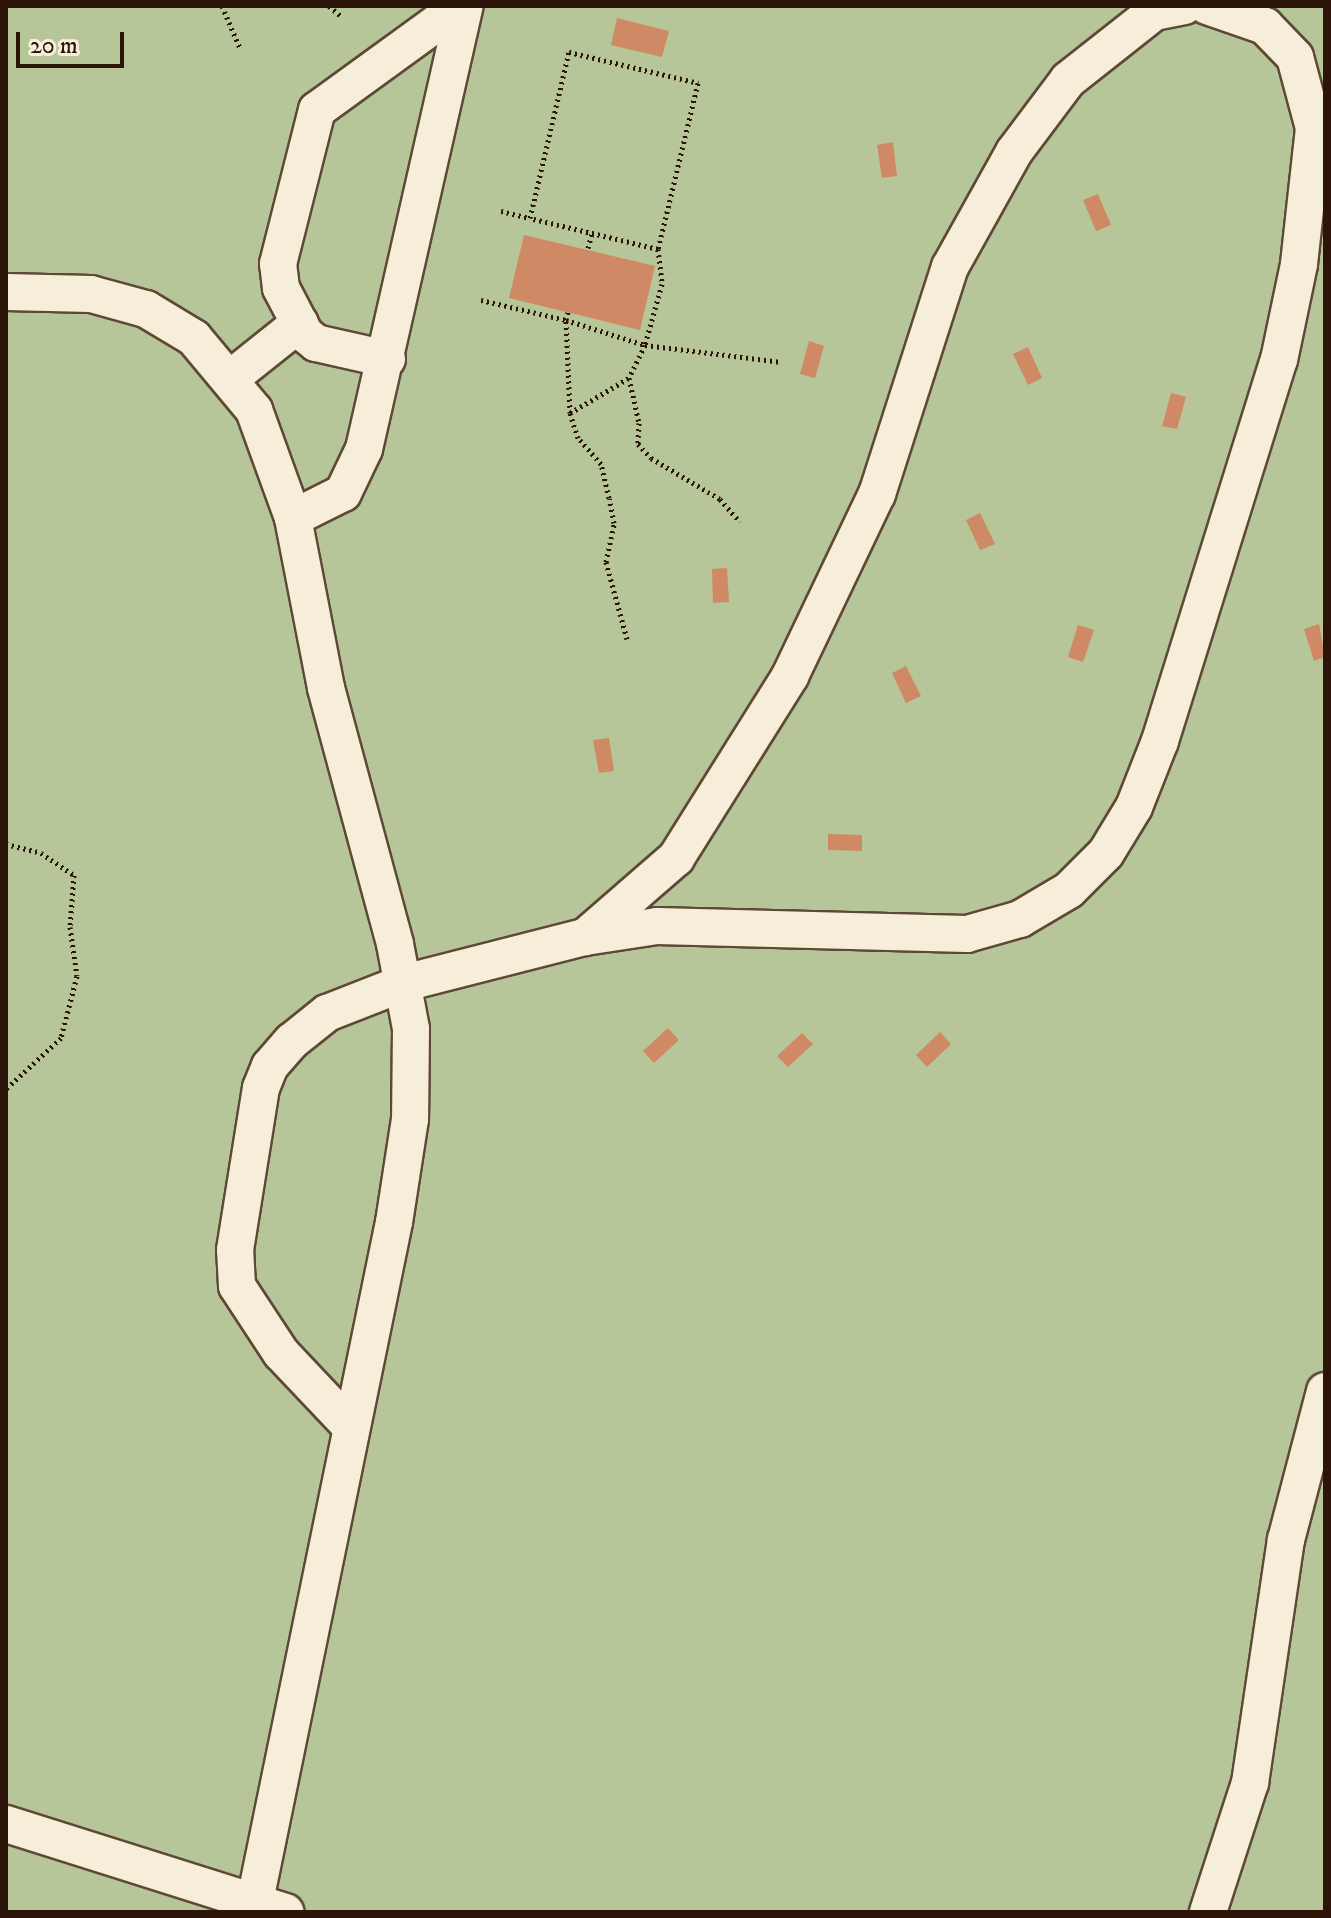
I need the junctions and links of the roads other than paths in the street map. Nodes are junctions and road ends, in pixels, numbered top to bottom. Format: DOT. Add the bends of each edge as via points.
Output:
graph roads {
  1 [pos="463,6"];
  2 [pos="1184,6"];
  3 [pos="1207,6"];
  4 [pos="6,292"];
  5 [pos="300,323"];
  6 [pos="387,359"];
  7 [pos="231,378"];
  8 [pos="293,518"];
  9 [pos="585,937"];
  10 [pos="404,983"];
  11 [pos="1325,1391"];
  12 [pos="351,1427"];
  13 [pos="6,1824"];
  14 [pos="270,1907"];
  15 [pos="1208,1912"];
  1 -- 5 [label="street" via="317,110 278,264 281,288"];
  1 -- 6 [label="street"];
  2 -- 9 [label="street" via="1154,12 1080,69 1014,152 950,267 877,494 790,676 676,858"];
  3 -- 9 [label="street" via="1265,26 1295,57 1314,128 1299,264 1279,360 1160,741 1134,807 1106,853 1069,890 1020,919 967,934 657,926"];
  4 -- 7 [label="street" via="91,294 146,309 194,338"];
  5 -- 6 [label="street" via="316,343"];
  5 -- 7 [label="street"];
  6 -- 8 [label="street" via="353,478 331,504"];
  7 -- 8 [label="street" via="269,440"];
  8 -- 10 [label="street" via="326,688"];
  9 -- 10 [label="street"];
  10 -- 12 [label="street" via="411,1029 410,1119"];
  10 -- 12 [label="street" via="327,1013 270,1066 261,1088 235,1250 237,1286 251,1313"];
  11 -- 15 [label="street" via="1286,1540 1250,1783"];
  12 -- 14 [label="street"];
  13 -- 14 [label="street"];
}
